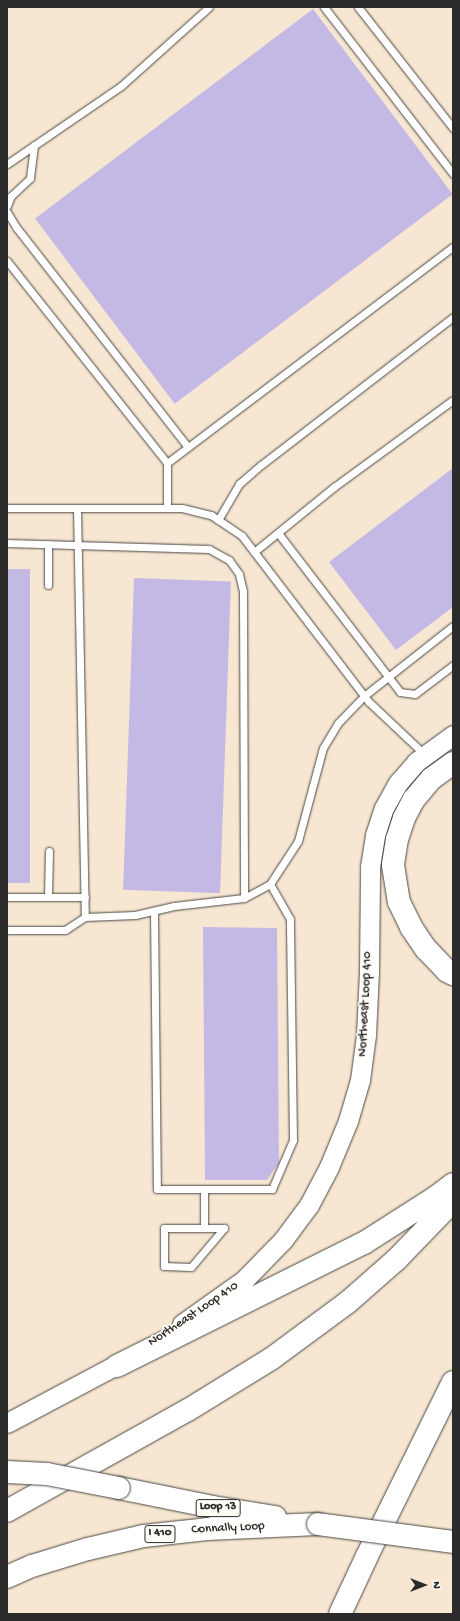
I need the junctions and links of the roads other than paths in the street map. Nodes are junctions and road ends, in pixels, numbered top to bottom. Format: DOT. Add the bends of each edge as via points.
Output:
graph roads {
  1 [pos="209,7"];
  2 [pos="324,7"];
  3 [pos="358,7"];
  4 [pos="453,128"];
  5 [pos="34,145"];
  6 [pos="7,164"];
  7 [pos="453,174"];
  8 [pos="7,206"];
  9 [pos="7,212"];
  10 [pos="453,246"];
  11 [pos="7,261"];
  12 [pos="453,317"];
  13 [pos="453,400"];
  14 [pos="188,447"];
  15 [pos="167,463"];
  16 [pos="7,508"];
  17 [pos="77,508"];
  18 [pos="167,508"];
  19 [pos="218,520"];
  20 [pos="278,533"];
  21 [pos="7,543"];
  22 [pos="48,544"];
  23 [pos="78,546"];
  24 [pos="254,552"];
  25 [pos="48,585"];
  26 [pos="453,626"];
  27 [pos="453,665"];
  28 [pos="389,677"];
  29 [pos="364,696"];
  30 [pos="453,735"];
  31 [pos="425,755"];
  32 [pos="453,763"];
  33 [pos="49,851"];
  34 [pos="270,884"];
  35 [pos="7,897"];
  36 [pos="48,897"];
  37 [pos="85,897"];
  38 [pos="244,898"];
  39 [pos="154,911"];
  40 [pos="85,917"];
  41 [pos="7,930"];
  42 [pos="453,974"];
  43 [pos="453,1184"];
  44 [pos="204,1190"];
  45 [pos="453,1201"];
  46 [pos="204,1228"];
  47 [pos="117,1366"];
  48 [pos="453,1382"];
  49 [pos="7,1423"];
  50 [pos="7,1472"];
  51 [pos="7,1511"];
  52 [pos="318,1524"];
  53 [pos="453,1542"];
  54 [pos="367,1556"];
  55 [pos="7,1576"];
  56 [pos="329,1614"];
  57 [pos="340,1614"];
  1 -- 5 [label="lane" via="121,86"];
  2 -- 7 [label="lane"];
  3 -- 4 [label="lane"];
  5 -- 6 [label="lane"];
  5 -- 8 [label="lane" via="30,178 11,196"];
  9 -- 14 [label="lane" via="16,227"];
  10 -- 14 [label="lane"];
  11 -- 15 [label="lane"];
  12 -- 19 [label="lane" via="239,484"];
  13 -- 20 [label="lane" via="334,487"];
  14 -- 15 [label="lane"];
  15 -- 18 [label="lane"];
  16 -- 17 [label="lane"];
  17 -- 18 [label="lane"];
  17 -- 23 [label="lane"];
  18 -- 19 [label="lane" via="182,508 211,515"];
  19 -- 24 [label="lane" via="242,536"];
  20 -- 24 [label="lane"];
  20 -- 28 [label="lane"];
  21 -- 22 [label="lane"];
  22 -- 23 [label="lane"];
  22 -- 25 [label="lane"];
  23 -- 37 [label="lane"];
  23 -- 38 [label="lane" via="209,550 229,560 239,574 243,591"];
  24 -- 29 [label="lane"];
  26 -- 28 [label="lane"];
  27 -- 28 [label="lane" via="415,694 400,692"];
  28 -- 29 [label="lane"];
  29 -- 31 [label="lane"];
  29 -- 34 [label="lane" via="338,723 323,748 298,841"];
  30 -- 31 [label="main road, Northeast Loop 410"];
  31 -- 47 [label="main road, Northeast Loop 410" via="398,783 384,808 375,835 370,867 366,1035 358,1087 348,1122 310,1205 283,1240 244,1280 203,1311"];
  32 -- 42 [label="highway" via="432,778 414,799 397,839 393,865 399,902 411,927 426,949"];
  33 -- 36 [label="lane"];
  34 -- 38 [label="lane"];
  34 -- 44 [label="lane" via="290,919 293,1140 272,1188"];
  35 -- 36 [label="lane"];
  36 -- 37 [label="lane"];
  37 -- 40 [label="lane"];
  38 -- 39 [label="lane" via="174,906"];
  39 -- 40 [label="lane" via="134,915"];
  39 -- 44 [label="lane" via="157,1189"];
  40 -- 41 [label="lane" via="65,930"];
  43 -- 47 [label="highway" via="364,1243"];
  44 -- 46 [label="lane"];
  45 -- 51 [label="highway" via="397,1259 347,1303 271,1359 188,1410"];
  46 -- 46 [label="lane" via="164,1228 164,1266 191,1267 224,1228"];
  47 -- 49 [label="main road, Northeast Loop 410"];
  48 -- 54 [label="highway"];
  50 -- 52 [label="highway, Loop 13, bridge" via="47,1474 213,1507"];
  52 -- 53 [label="highway, Connally Loop / I 410, bridge"];
  52 -- 55 [label="highway, Connally Loop / I 410" via="207,1529 144,1536 88,1549"];
  54 -- 56 [label="highway"];
  54 -- 57 [label="highway"];
}
